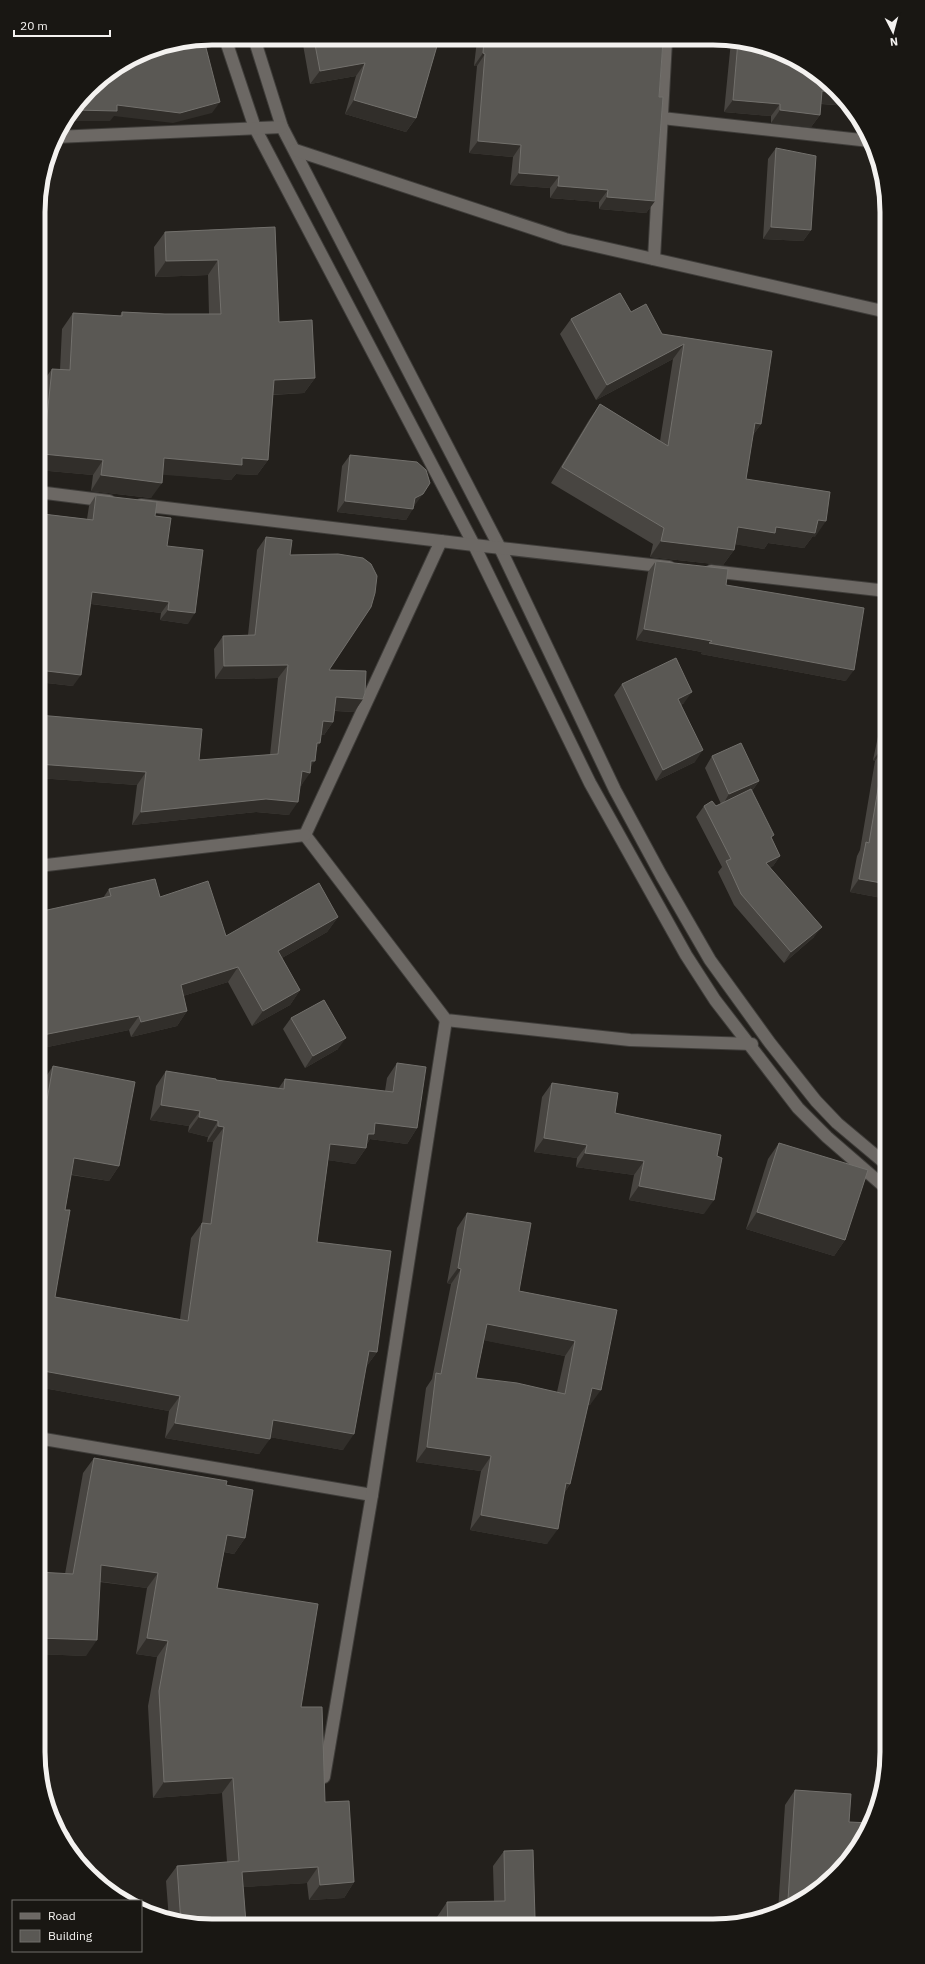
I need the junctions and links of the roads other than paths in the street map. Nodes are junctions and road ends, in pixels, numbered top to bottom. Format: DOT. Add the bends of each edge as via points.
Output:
graph roads {
  1 [pos="227,45"];
  2 [pos="256,45"];
  3 [pos="666,45"];
  4 [pos="662,118"];
  5 [pos="282,127"];
  6 [pos="255,128"];
  7 [pos="63,137"];
  8 [pos="864,140"];
  9 [pos="295,150"];
  10 [pos="654,259"];
  11 [pos="880,310"];
  12 [pos="45,493"];
  13 [pos="441,541"];
  14 [pos="474,545"];
  15 [pos="500,548"];
  16 [pos="682,568"];
  17 [pos="698,570"];
  18 [pos="880,590"];
  19 [pos="305,835"];
  20 [pos="45,865"];
  21 [pos="446,1020"];
  22 [pos="770,1043"];
  23 [pos="747,1044"];
  24 [pos="880,1160"];
  25 [pos="880,1183"];
  26 [pos="45,1439"];
  27 [pos="372,1495"];
  28 [pos="324,1777"];
  1 -- 6 [label="street"];
  2 -- 5 [label="street"];
  3 -- 4 [label="street"];
  4 -- 8 [label="street"];
  4 -- 10 [label="street"];
  5 -- 6 [label="street"];
  5 -- 9 [label="street"];
  6 -- 7 [label="street"];
  6 -- 14 [label="street"];
  9 -- 10 [label="street" via="565,239"];
  9 -- 15 [label="street"];
  10 -- 11 [label="street"];
  12 -- 13 [label="street"];
  13 -- 14 [label="street"];
  13 -- 19 [label="street"];
  14 -- 15 [label="street"];
  14 -- 23 [label="street" via="590,783 634,865 686,955"];
  15 -- 16 [label="street"];
  15 -- 22 [label="street" via="615,790 650,855 710,960"];
  17 -- 18 [label="street"];
  19 -- 20 [label="street"];
  19 -- 21 [label="street"];
  21 -- 23 [label="street" via="630,1040"];
  21 -- 27 [label="street"];
  22 -- 23 [label="street"];
  22 -- 24 [label="street" via="816,1101"];
  23 -- 25 [label="street" via="798,1108"];
  26 -- 27 [label="street"];
  27 -- 28 [label="street"];
}
